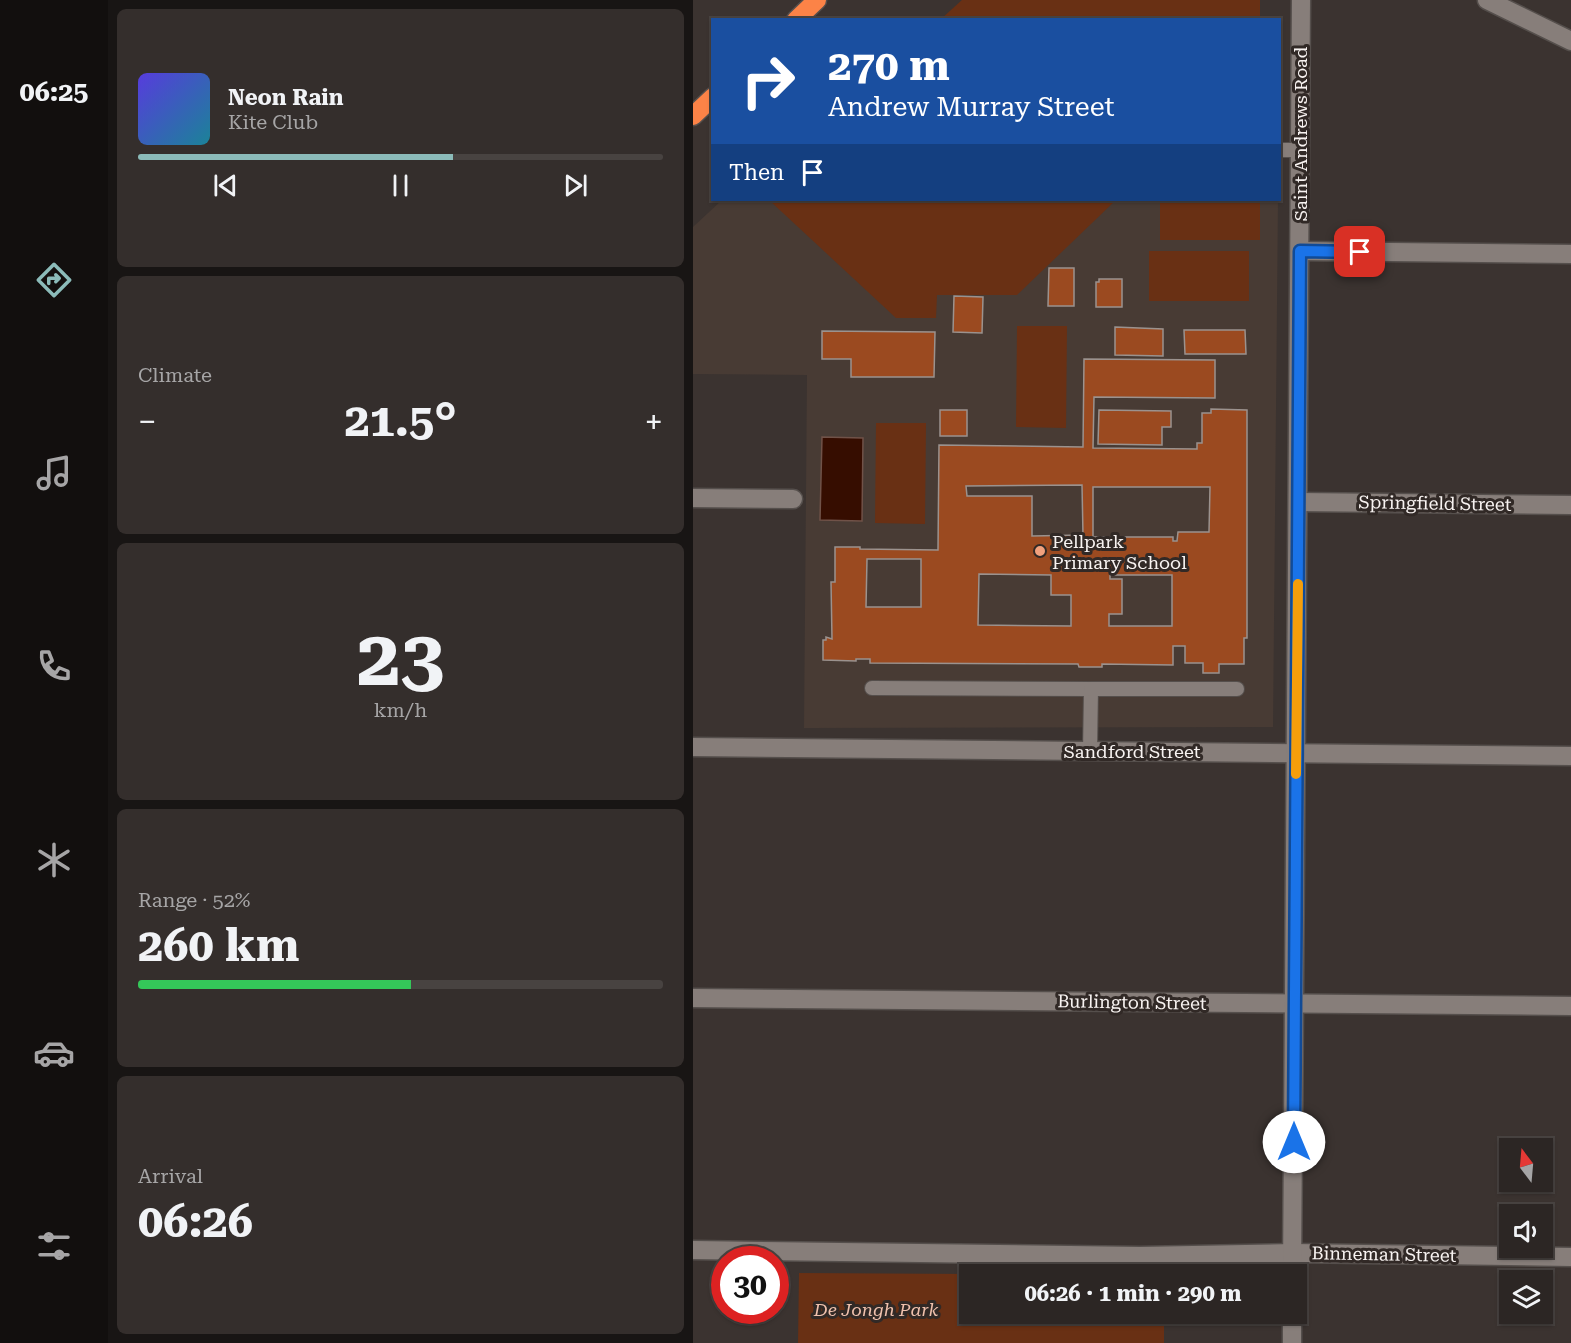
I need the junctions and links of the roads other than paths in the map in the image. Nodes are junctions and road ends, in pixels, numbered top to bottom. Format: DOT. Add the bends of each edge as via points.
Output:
graph roads {
  1 [pos="817,0"];
  2 [pos="1301,0"];
  3 [pos="1487,0"];
  4 [pos="798,18"];
  5 [pos="1571,41"];
  6 [pos="711,100"];
  7 [pos="693,116"];
  8 [pos="1281,150"];
  9 [pos="1300,150"];
  10 [pos="1300,251"];
  11 [pos="1571,254"];
  12 [pos="693,498"];
  13 [pos="793,499"];
  14 [pos="1298,501"];
  15 [pos="1571,505"];
  16 [pos="871,688"];
  17 [pos="1091,689"];
  18 [pos="1237,689"];
  19 [pos="693,747"];
  20 [pos="1090,751"];
  21 [pos="1296,752"];
  22 [pos="1571,756"];
  23 [pos="693,998"];
  24 [pos="1294,1003"];
  25 [pos="1571,1006"];
  26 [pos="693,1250"];
  27 [pos="1293,1253"];
  28 [pos="1571,1257"];
  29 [pos="1292,1264"];
  30 [pos="1292,1324"];
  31 [pos="1292,1343"];
  1 -- 4 [label="highway"];
  2 -- 9 [label="street, Saint Andrews Road"];
  3 -- 5 [label="street"];
  6 -- 7 [label="highway"];
  8 -- 9 [label="lane"];
  9 -- 10 [label="street, Saint Andrews Road"];
  10 -- 11 [label="street"];
  10 -- 14 [label="street, Saint Andrews Road"];
  12 -- 13 [label="street"];
  14 -- 15 [label="street, Springfield Street"];
  14 -- 21 [label="street, Saint Andrews Road"];
  16 -- 17 [label="lane"];
  17 -- 18 [label="lane"];
  17 -- 20 [label="lane"];
  19 -- 20 [label="street, Sandford Street"];
  20 -- 21 [label="street, Sandford Street"];
  21 -- 22 [label="street, Sandford Street"];
  21 -- 24 [label="street, Saint Andrews Road"];
  23 -- 24 [label="street, Burlington Street"];
  24 -- 25 [label="street, Burlington Street"];
  24 -- 27 [label="street, Saint Andrews Road"];
  26 -- 27 [label="street, Binneman Street" via="1140,1256"];
  27 -- 28 [label="street, Binneman Street"];
  27 -- 29 [label="street, Saint Andrews Road"];
  30 -- 31 [label="street"];
}
